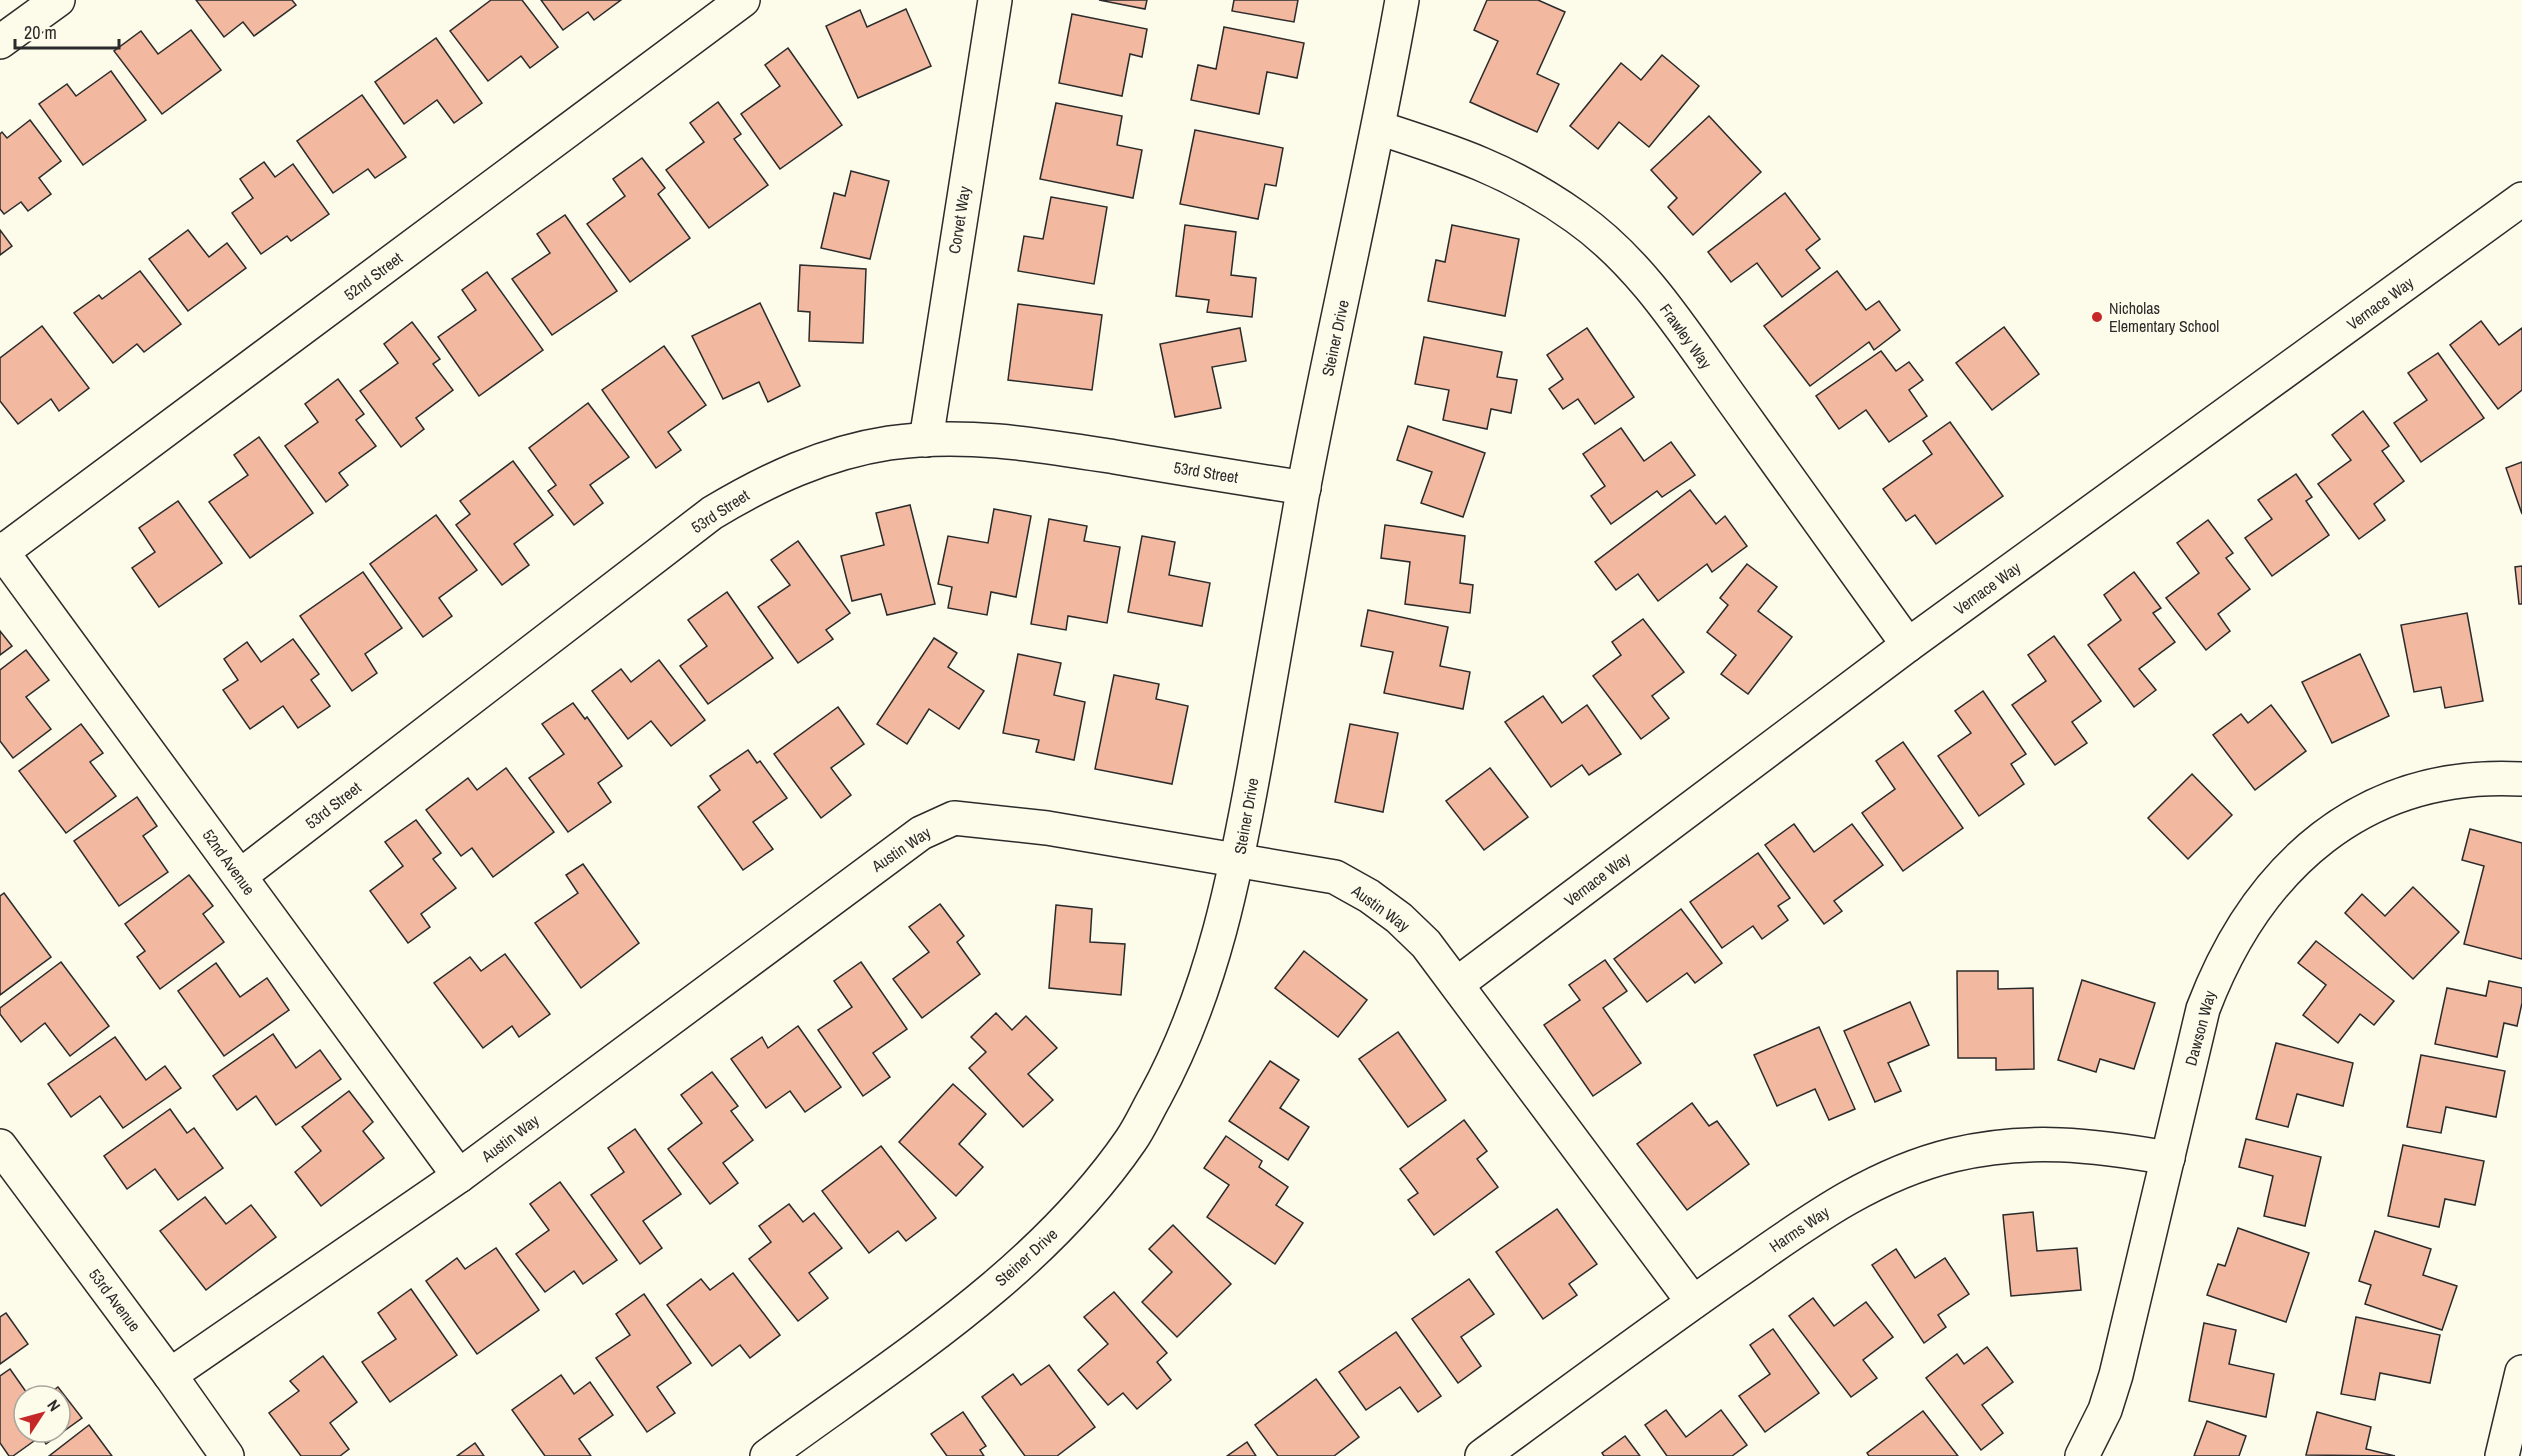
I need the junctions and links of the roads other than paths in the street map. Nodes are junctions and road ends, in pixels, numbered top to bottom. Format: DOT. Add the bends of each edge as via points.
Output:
graph roads {
  1 [pos="58,0"];
  2 [pos="744,0"];
  3 [pos="995,0"];
  4 [pos="1402,0"];
  5 [pos="0,42"];
  6 [pos="1379,128"];
  7 [pos="2522,200"];
  8 [pos="926,440"];
  9 [pos="1304,488"];
  10 [pos="1,551"];
  11 [pos="1908,645"];
  12 [pos="2522,778"];
  13 [pos="1238,862"];
  14 [pos="240,876"];
  15 [pos="1457,984"];
  16 [pos="0,1146"];
  17 [pos="2168,1158"];
  18 [pos="459,1176"];
  19 [pos="1693,1302"];
  20 [pos="2522,1371"];
  21 [pos="170,1375"];
  22 [pos="226,1456"];
  23 [pos="767,1456"];
  24 [pos="1482,1456"];
  25 [pos="2082,1456"];
  26 [pos="2502,1456"];
  1 -- 5 [label="street"];
  2 -- 10 [label="street, 52nd Street"];
  3 -- 8 [label="street, Corvet Way"];
  4 -- 6 [label="street, Steiner Drive"];
  6 -- 9 [label="street, Steiner Drive"];
  6 -- 11 [label="street, Frawley Way" via="1478,161 1513,177 1578,218 1608,243 1660,299"];
  7 -- 11 [label="street, Vernace Way"];
  8 -- 9 [label="street, 53rd Street" via="965,438 1041,445"];
  8 -- 14 [label="street, 53rd Street" via="888,443 814,462 779,476 712,513"];
  9 -- 13 [label="street, Steiner Drive"];
  10 -- 14 [label="street, 52nd Avenue"];
  11 -- 15 [label="street, Vernace Way"];
  12 -- 17 [label="street, Dawson Way" via="2451,781 2411,790 2338,825 2277,879 2217,971 2203,1009"];
  13 -- 15 [label="street, Austin Way" via="1335,877 1352,886 1399,918 1426,944"];
  13 -- 18 [label="street, Austin Way" via="1047,828 954,818 921,833"];
  13 -- 23 [label="street, Steiner Drive" via="1193,1016 1176,1058 1132,1139 1037,1250 960,1314"];
  14 -- 18 [label="street, 52nd Avenue"];
  15 -- 19 [label="street, Austin Way"];
  16 -- 21 [label="street, 53rd Avenue"];
  17 -- 19 [label="street, Harms Way" via="2061,1143 1989,1148 1918,1165 1851,1195"];
  17 -- 25 [label="street, Dawson Way" via="2105,1410"];
  18 -- 21 [label="street, Austin Way"];
  19 -- 24 [label="street, Harms Way"];
  20 -- 26 [label="street"];
  21 -- 22 [label="street, 53rd Avenue"];
}
